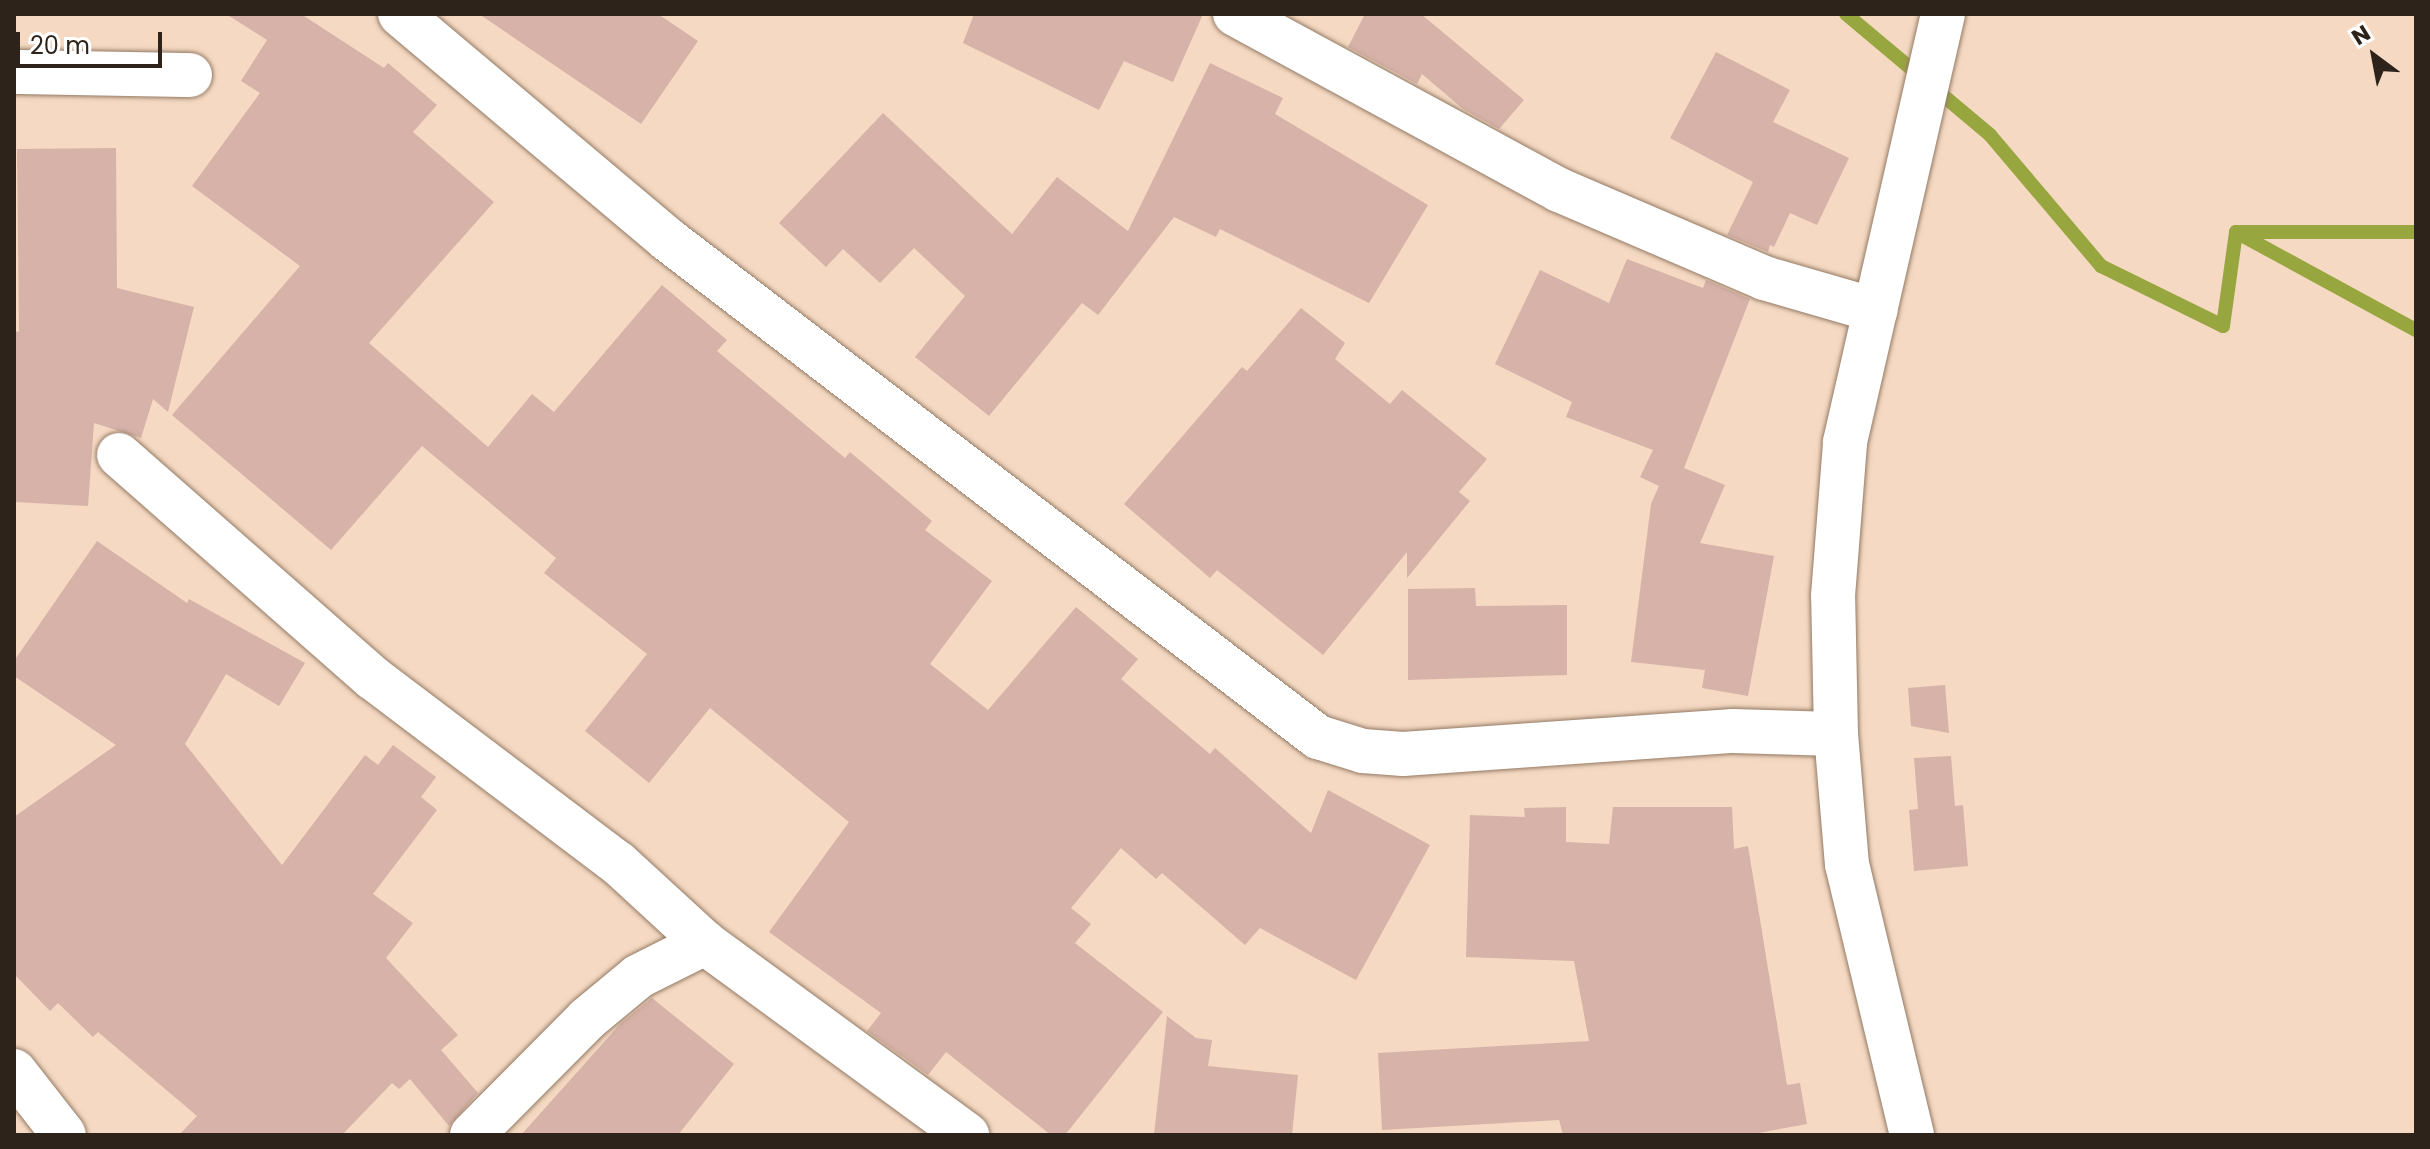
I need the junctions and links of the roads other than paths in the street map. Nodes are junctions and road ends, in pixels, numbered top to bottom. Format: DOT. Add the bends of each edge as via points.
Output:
graph roads {
  1 [pos="400,14"];
  2 [pos="1235,14"];
  3 [pos="1943,14"];
  4 [pos="14,72"];
  5 [pos="190,75"];
  6 [pos="1875,310"];
  7 [pos="119,455"];
  8 [pos="1836,734"];
  9 [pos="705,943"];
  10 [pos="14,1071"];
  11 [pos="64,1135"];
  12 [pos="472,1135"];
  13 [pos="967,1135"];
  14 [pos="1912,1135"];
  1 -- 8 [label="street" via="667,239 1318,737 1363,751 1403,754 1733,731"];
  2 -- 6 [label="street" via="1559,190 1764,278"];
  3 -- 6 [label="street"];
  4 -- 5 [label="street"];
  6 -- 8 [label="street" via="1845,442 1833,596"];
  7 -- 9 [label="street" via="373,678 618,863"];
  8 -- 14 [label="street" via="1847,865"];
  9 -- 12 [label="street" via="639,976 587,1019"];
  9 -- 13 [label="street"];
  10 -- 11 [label="street"];
}
